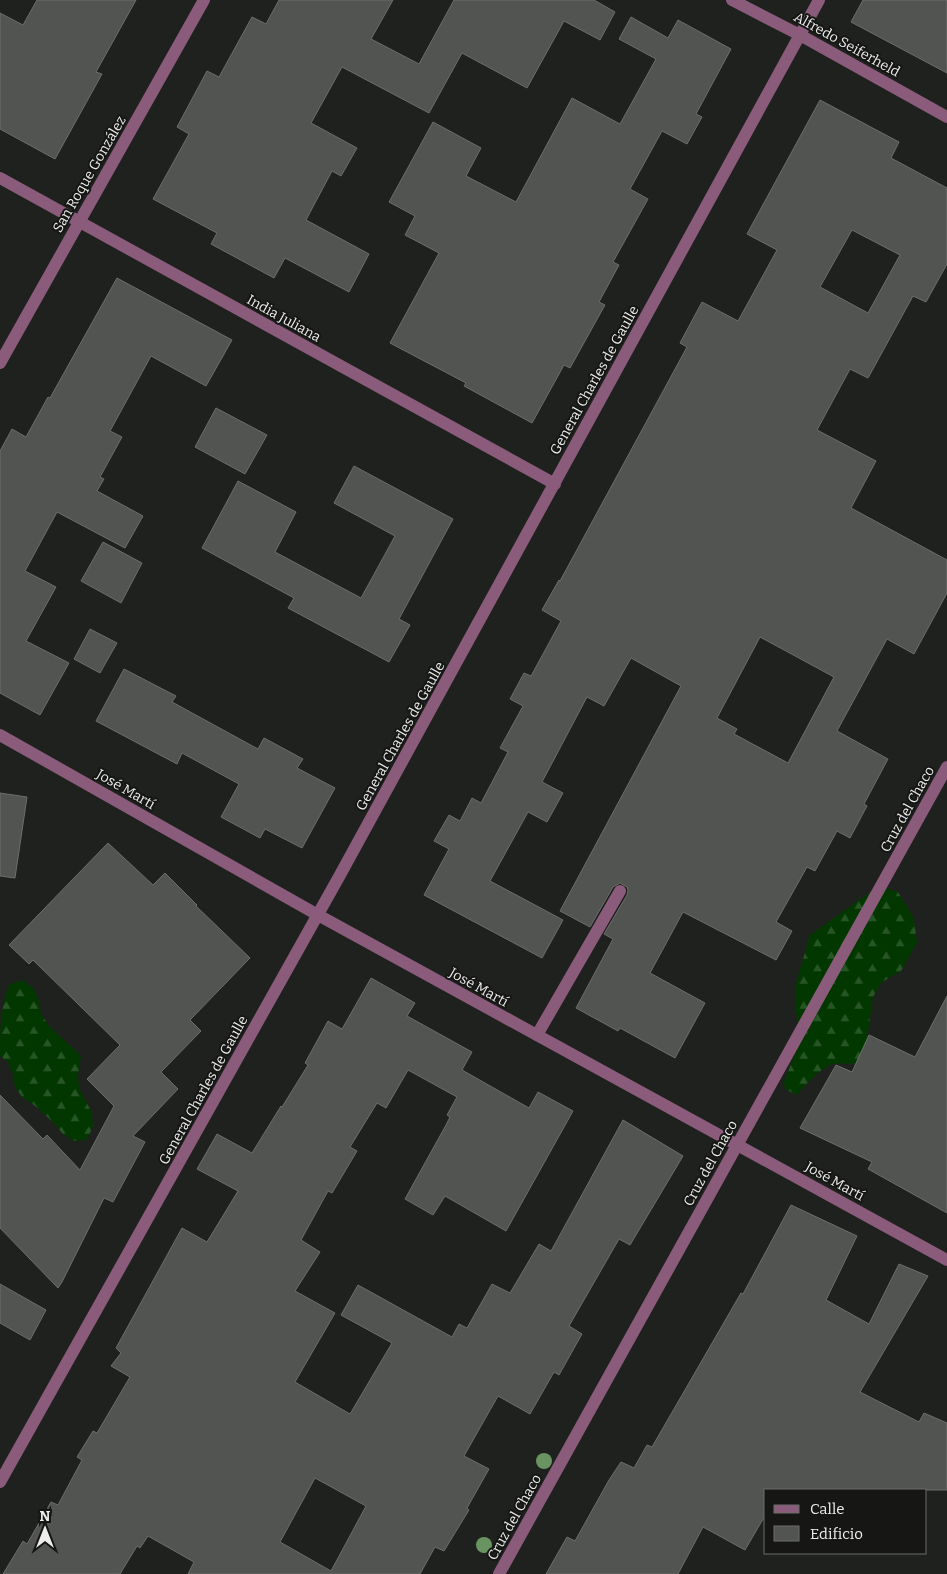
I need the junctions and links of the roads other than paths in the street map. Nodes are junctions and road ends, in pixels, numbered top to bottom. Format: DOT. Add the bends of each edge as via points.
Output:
graph roads {
  1 [pos="204,0"];
  2 [pos="732,0"];
  3 [pos="819,0"];
  4 [pos="800,35"];
  5 [pos="947,117"];
  6 [pos="0,178"];
  7 [pos="78,222"];
  8 [pos="0,363"];
  9 [pos="555,484"];
  10 [pos="0,735"];
  11 [pos="947,767"];
  12 [pos="620,891"];
  13 [pos="318,915"];
  14 [pos="537,1035"];
  15 [pos="737,1145"];
  16 [pos="947,1260"];
  17 [pos="0,1482"];
  18 [pos="500,1574"];
  1 -- 7 [label="street, San Roque González"];
  2 -- 4 [label="street, Alfredo Seiferheld"];
  3 -- 4 [label="street, General Charles de Gaulle"];
  4 -- 5 [label="street, Alfredo Seiferheld"];
  4 -- 9 [label="street, General Charles de Gaulle"];
  6 -- 7 [label="street, India Juliana"];
  7 -- 8 [label="street, San Roque González"];
  7 -- 9 [label="street, India Juliana"];
  9 -- 13 [label="street, General Charles de Gaulle"];
  10 -- 13 [label="street, José Martí"];
  11 -- 15 [label="street, Cruz del Chaco"];
  12 -- 14 [label="street"];
  13 -- 14 [label="street, José Martí"];
  13 -- 17 [label="street, General Charles de Gaulle"];
  14 -- 15 [label="street, José Martí"];
  15 -- 16 [label="street, José Martí"];
  15 -- 18 [label="street, Cruz del Chaco"];
}
